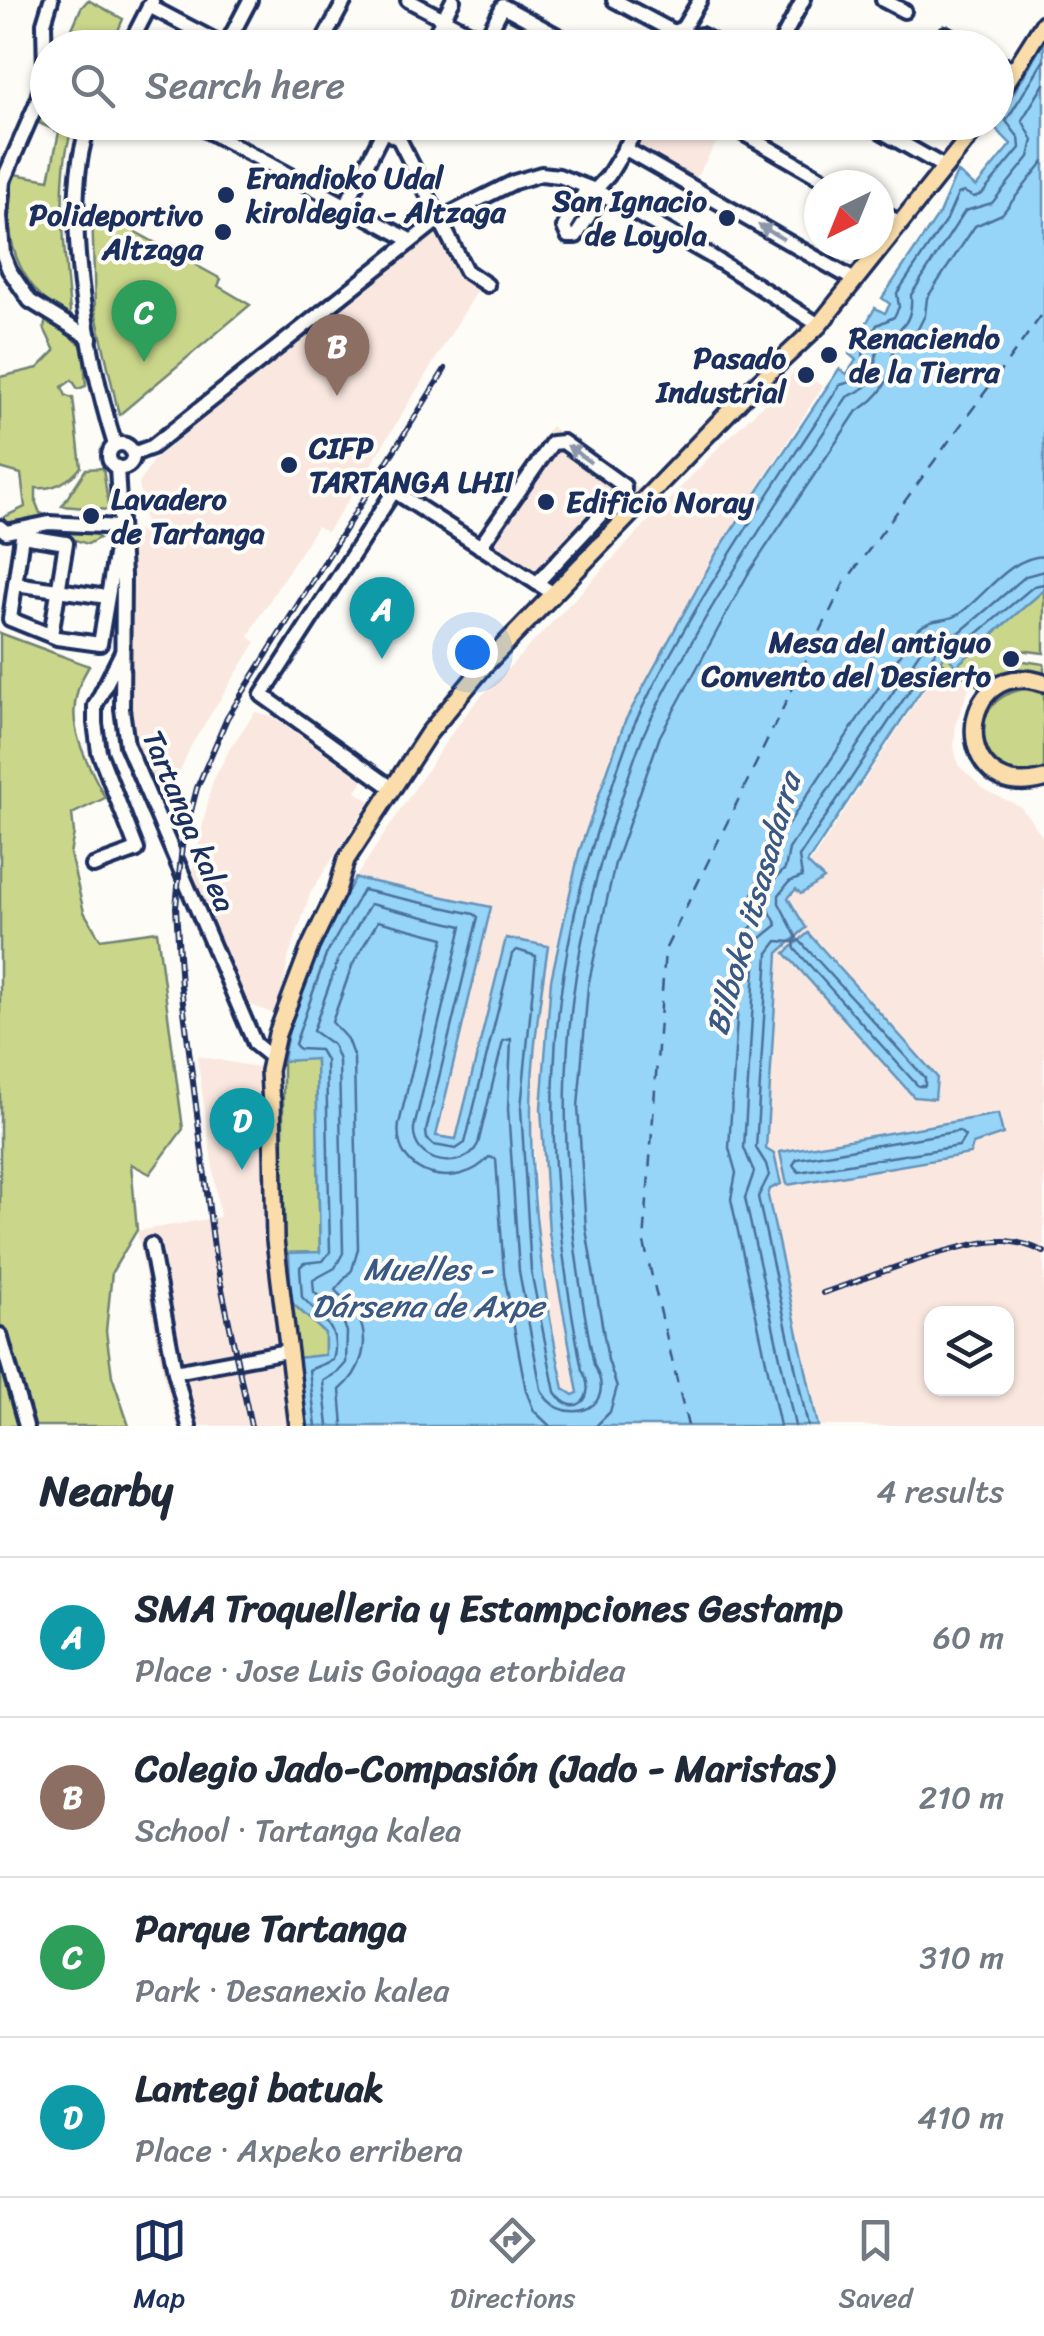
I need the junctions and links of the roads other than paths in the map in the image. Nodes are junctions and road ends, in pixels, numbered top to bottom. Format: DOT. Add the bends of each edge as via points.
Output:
graph roads {
  1 [pos="51,0"];
  2 [pos="250,0"];
  3 [pos="344,0"];
  4 [pos="408,0"];
  5 [pos="453,0"];
  6 [pos="614,0"];
  7 [pos="700,0"];
  8 [pos="802,0"];
  9 [pos="883,0"];
  10 [pos="151,3"];
  11 [pos="904,11"];
  12 [pos="443,19"];
  13 [pos="1044,23"];
  14 [pos="44,30"];
  15 [pos="137,30"];
  16 [pos="198,30"];
  17 [pos="236,30"];
  18 [pos="329,30"];
  19 [pos="437,30"];
  20 [pos="461,30"];
  21 [pos="490,30"];
  22 [pos="548,30"];
  23 [pos="670,30"];
  24 [pos="689,30"];
  25 [pos="786,30"];
  26 [pos="1014,70"];
  27 [pos="30,115"];
  28 [pos="86,140"];
  29 [pos="225,140"];
  30 [pos="379,140"];
  31 [pos="399,140"];
  32 [pos="629,140"];
  33 [pos="755,140"];
  34 [pos="897,140"];
  35 [pos="966,140"];
  36 [pos="624,148"];
  37 [pos="944,166"];
  38 [pos="807,170"];
  39 [pos="594,191"];
  40 [pos="346,205"];
  41 [pos="438,220"];
  42 [pos="894,220"];
  43 [pos="900,223"];
  44 [pos="410,240"];
  45 [pos="856,281"];
  46 [pos="487,285"];
  47 [pos="819,325"];
  48 [pos="90,338"];
  49 [pos="115,445"];
  50 [pos="133,454"];
  51 [pos="117,467"];
  52 [pos="0,527"];
  53 [pos="120,532"];
  54 [pos="480,546"];
  55 [pos="537,583"];
  56 [pos="15,584"];
  57 [pos="58,590"];
  58 [pos="554,594"];
  59 [pos="100,596"];
  60 [pos="51,636"];
  61 [pos="122,653"];
  62 [pos="1044,683"];
  63 [pos="1044,779"];
  64 [pos="1024,783"];
  65 [pos="392,788"];
  66 [pos="1044,795"];
  67 [pos="94,866"];
  68 [pos="285,1016"];
  69 [pos="271,1057"];
  70 [pos="270,1106"];
  71 [pos="151,1245"];
  72 [pos="0,1336"];
  73 [pos="288,1352"];
  74 [pos="175,1372"];
  75 [pos="26,1426"];
  76 [pos="189,1426"];
  77 [pos="298,1426"];
  1 -- 14 [label="street"];
  2 -- 17 [label="street"];
  3 -- 18 [label="street"];
  4 -- 12 [label="street"];
  5 -- 12 [label="street"];
  6 -- 23 [label="street"];
  7 -- 24 [label="street"];
  8 -- 25 [label="street"];
  9 -- 11 [label="street"];
  10 -- 15 [label="street"];
  10 -- 16 [label="street"];
  12 -- 19 [label="street"];
  12 -- 20 [label="street"];
  13 -- 26 [label="main road"];
  21 -- 22 [label="street" via="503,6"];
  27 -- 48 [label="street" via="2,181 3,254 30,301"];
  28 -- 48 [label="street" via="77,222"];
  29 -- 40 [label="street"];
  30 -- 40 [label="street"];
  31 -- 41 [label="street"];
  32 -- 36 [label="street"];
  33 -- 38 [label="street"];
  34 -- 37 [label="street"];
  35 -- 37 [label="main road"];
  36 -- 39 [label="street"];
  45 -- 36 [label="street, one-way"];
  37 -- 43 [label="main road"];
  39 -- 41 [label="street" via="549,174 526,177"];
  39 -- 47 [label="street"];
  40 -- 44 [label="street"];
  41 -- 44 [label="street"];
  41 -- 46 [label="street" via="466,271"];
  42 -- 43 [label="street"];
  43 -- 45 [label="main road"];
  44 -- 50 [label="street" via="152,447"];
  45 -- 47 [label="main road"];
  47 -- 58 [label="main road"];
  48 -- 49 [label="street"];
  49 -- 50 [label="street" via="126,444"];
  49 -- 51 [label="street" via="108,454"];
  50 -- 51 [label="street" via="129,465"];
  51 -- 53 [label="street, Tartanga kalea"];
  52 -- 53 [label="street" via="6,532 49,523"];
  53 -- 60 [label="street" via="100,644"];
  53 -- 61 [label="street, Tartanga kalea"];
  54 -- 55 [label="street"];
  55 -- 54 [label="street, one-way" via="624,490 559,440"];
  54 -- 65 [label="street" via="394,491 262,695"];
  55 -- 58 [label="street"];
  56 -- 57 [label="street"];
  56 -- 57 [label="street" via="22,536 66,543"];
  56 -- 60 [label="street" via="10,619"];
  57 -- 59 [label="street"];
  57 -- 60 [label="street"];
  58 -- 65 [label="main road" via="447,708"];
  61 -- 67 [label="street" via="95,706 95,723 137,850"];
  61 -- 69 [label="street, Tartanga kalea" via="127,746 255,1044"];
  62 -- 64 [label="main road" via="1016,679 1000,685 986,695 973,726 974,743 992,772"];
  63 -- 64 [label="main road"];
  64 -- 66 [label="main road"];
  65 -- 68 [label="main road" via="346,860"];
  68 -- 69 [label="main road"];
  68 -- 70 [label="main road"];
  69 -- 70 [label="main road"];
  70 -- 73 [label="main road"];
  71 -- 74 [label="street"];
  72 -- 75 [label="street"];
  73 -- 74 [label="street"];
  73 -- 77 [label="main road"];
  74 -- 76 [label="street"];
}
